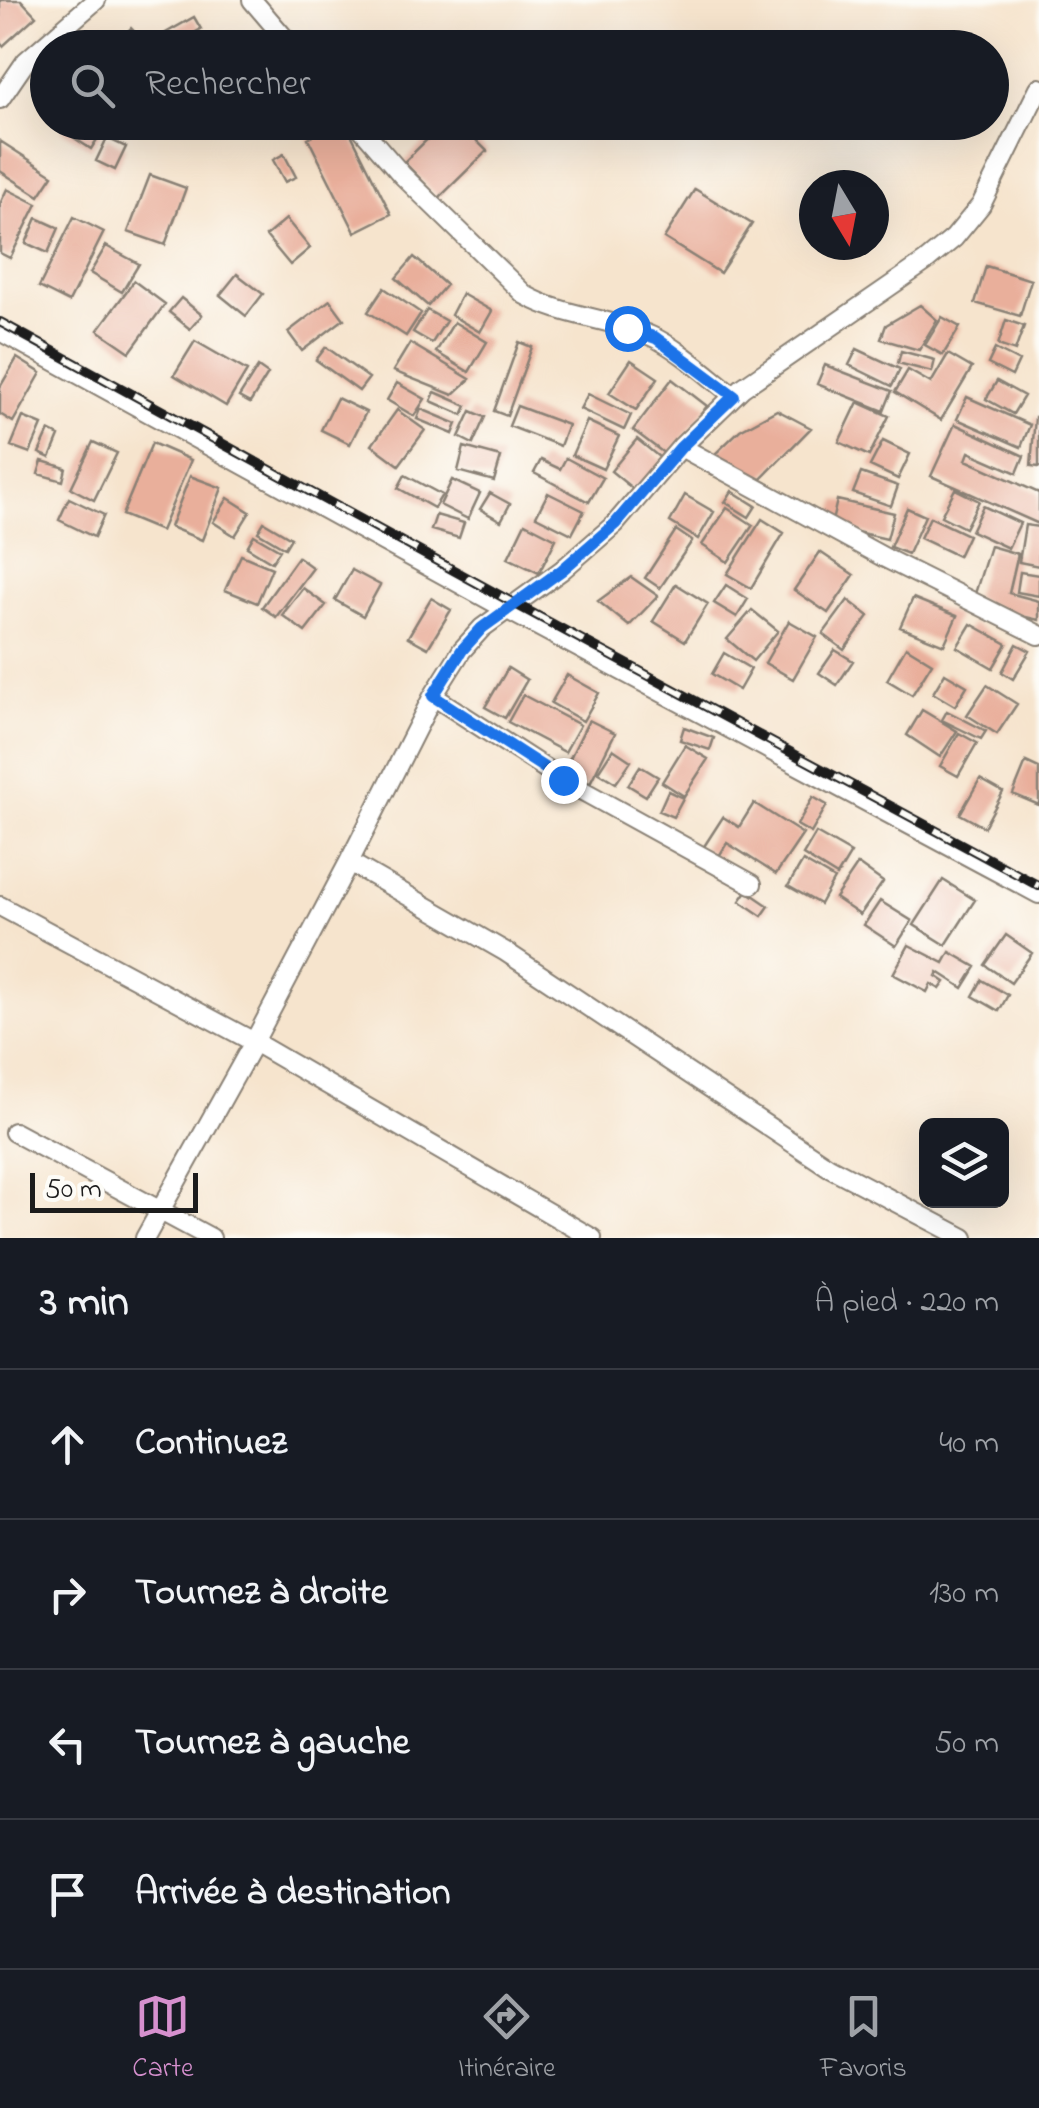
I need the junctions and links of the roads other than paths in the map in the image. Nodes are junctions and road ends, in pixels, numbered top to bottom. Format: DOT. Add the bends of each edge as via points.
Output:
graph roads {
  1 [pos="96,0"];
  2 [pos="252,0"];
  3 [pos="62,30"];
  4 [pos="277,30"];
  5 [pos="30,58"];
  6 [pos="1039,88"];
  7 [pos="0,98"];
  8 [pos="372,140"];
  9 [pos="0,331"];
  10 [pos="734,396"];
  11 [pos="681,447"];
  12 [pos="508,610"];
  13 [pos="1039,635"];
  14 [pos="433,696"];
  15 [pos="349,862"];
  16 [pos="752,884"];
  17 [pos="1039,894"];
  18 [pos="0,906"];
  19 [pos="254,1042"];
  20 [pos="14,1132"];
  21 [pos="161,1210"];
  22 [pos="145,1238"];
  23 [pos="210,1238"];
  24 [pos="592,1238"];
  25 [pos="964,1238"];
  1 -- 3 [label="street"];
  2 -- 4 [label="street"];
  5 -- 7 [label="street"];
  6 -- 10 [label="street" via="981,205 954,238"];
  8 -- 10 [label="street" via="525,295 656,338"];
  9 -- 12 [label="street"];
  10 -- 11 [label="street"];
  11 -- 12 [label="street" via="615,524"];
  11 -- 13 [label="street"];
  12 -- 14 [label="street" via="462,650"];
  12 -- 17 [label="street"];
  14 -- 15 [label="street"];
  14 -- 16 [label="street" via="563,780"];
  15 -- 19 [label="street"];
  15 -- 25 [label="street" via="506,952 829,1166"];
  18 -- 19 [label="street"];
  19 -- 21 [label="street"];
  19 -- 24 [label="street"];
  20 -- 21 [label="street"];
  21 -- 22 [label="street"];
  21 -- 23 [label="street"];
}
